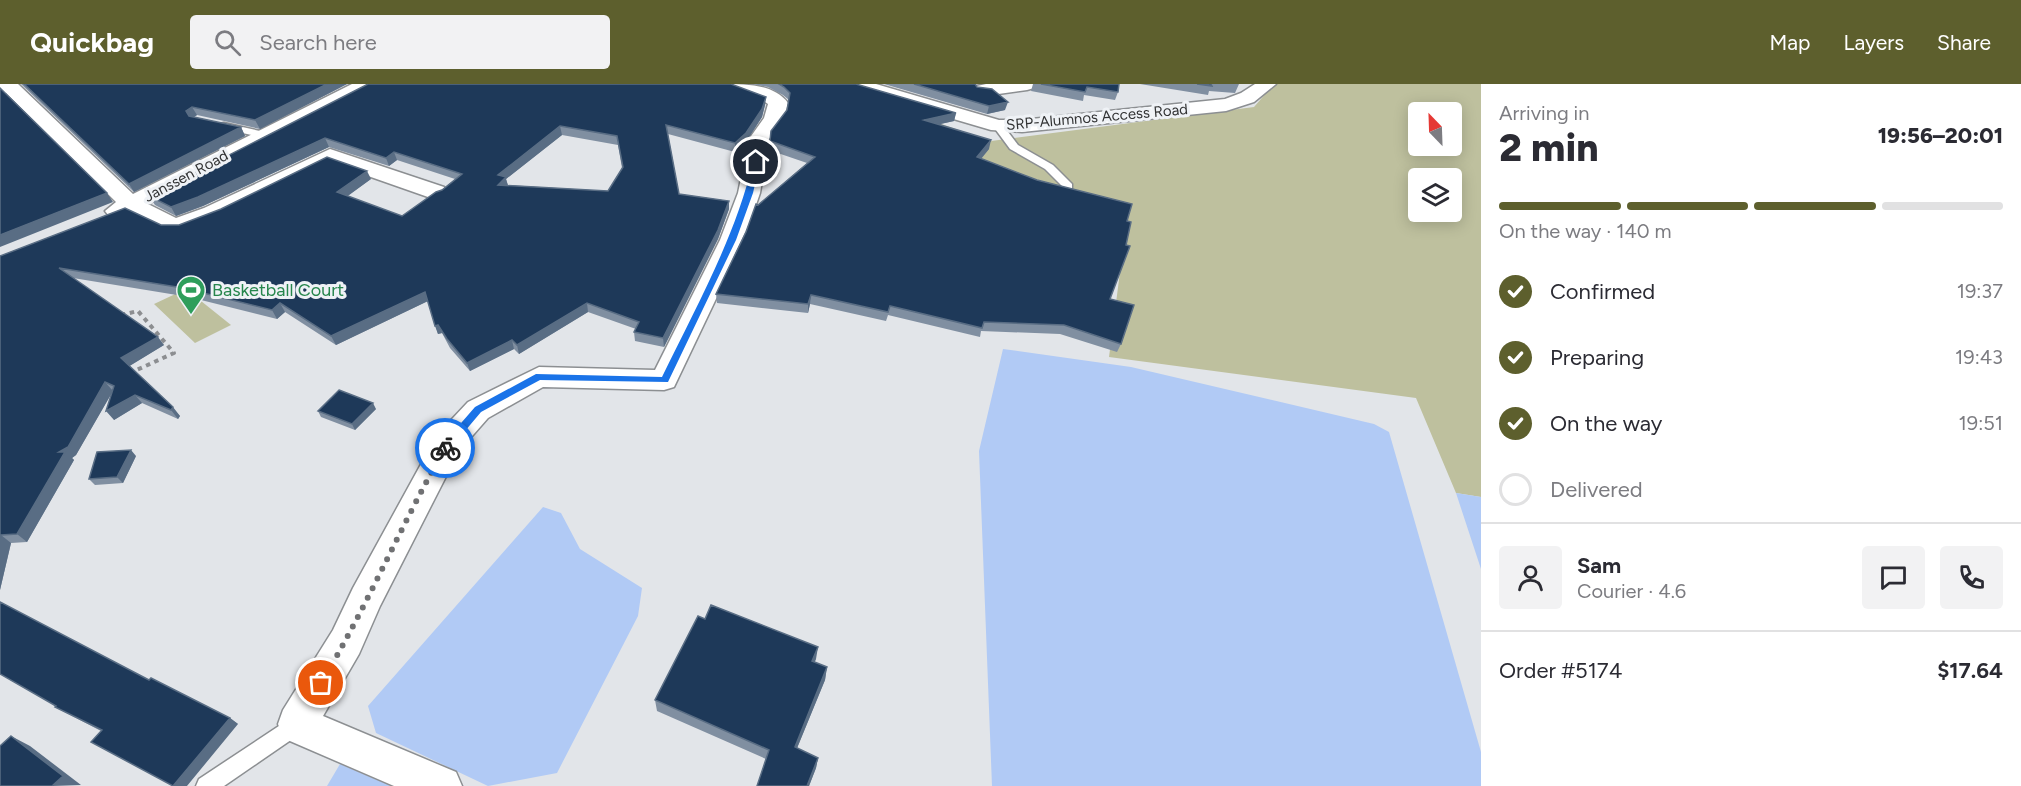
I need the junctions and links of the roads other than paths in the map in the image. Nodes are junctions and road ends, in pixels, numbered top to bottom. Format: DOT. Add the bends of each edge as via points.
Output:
graph roads {
  1 [pos="367,84"];
  2 [pos="733,84"];
  3 [pos="855,84"];
  4 [pos="1027,84"];
  5 [pos="1266,84"];
  6 [pos="0,89"];
  7 [pos="984,90"];
  8 [pos="209,122"];
  9 [pos="998,126"];
  10 [pos="265,135"];
  11 [pos="1068,186"];
  12 [pos="436,192"];
  13 [pos="132,205"];
  14 [pos="100,218"];
  15 [pos="297,724"];
  16 [pos="206,786"];
  17 [pos="442,786"];
  1 -- 10 [label="street, Janssen Road"];
  2 -- 15 [label="street" via="768,95 778,104 774,118 759,139 749,193 732,240 664,380 539,377 478,410 448,443 380,569 346,642"];
  3 -- 9 [label="street, SRP-Alumnos Access Road"];
  4 -- 7 [label="street"];
  5 -- 9 [label="street, SRP-Alumnos Access Road" via="1243,101 1226,105"];
  6 -- 13 [label="street" via="9,86"];
  8 -- 10 [label="lane"];
  9 -- 11 [label="lane" via="1014,147 1049,167"];
  10 -- 13 [label="street, Janssen Road"];
  12 -- 13 [label="street" via="330,155 186,225 175,227"];
  13 -- 14 [label="street, Janssen Road"];
  15 -- 16 [label="lane"];
  15 -- 17 [label="street"];
}
